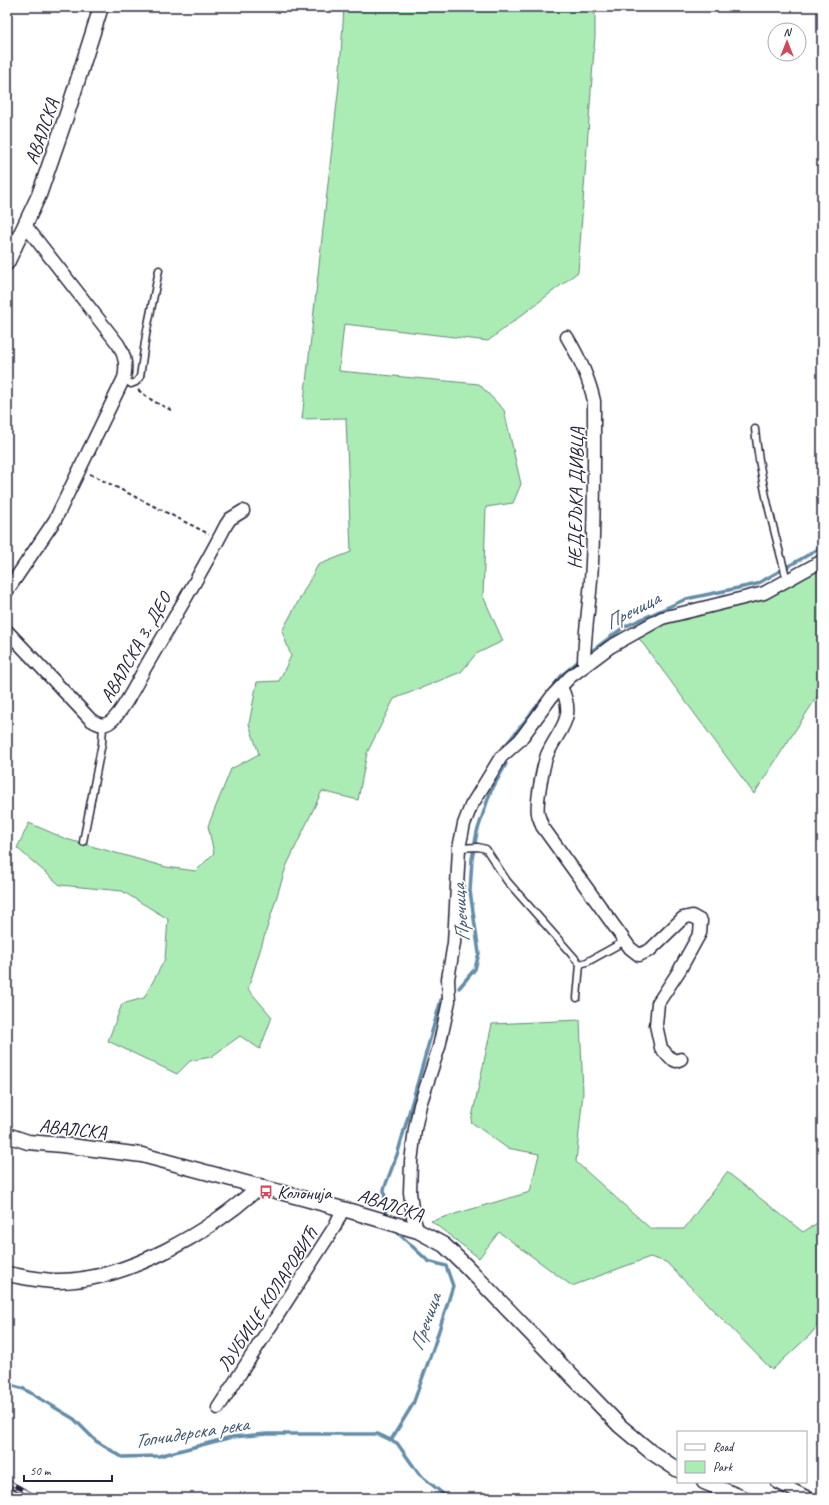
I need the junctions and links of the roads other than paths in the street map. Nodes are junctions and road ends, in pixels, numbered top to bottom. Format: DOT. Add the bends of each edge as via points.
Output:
graph roads {
  1 [pos="101,7"];
  2 [pos="25,225"];
  3 [pos="7,263"];
  4 [pos="159,270"];
  5 [pos="568,337"];
  6 [pos="127,381"];
  7 [pos="755,429"];
  8 [pos="243,511"];
  9 [pos="822,561"];
  10 [pos="786,579"];
  11 [pos="7,591"];
  12 [pos="7,631"];
  13 [pos="584,665"];
  14 [pos="561,687"];
  15 [pos="103,725"];
  16 [pos="83,842"];
  17 [pos="464,848"];
  18 [pos="625,941"];
  19 [pos="580,964"];
  20 [pos="576,998"];
  21 [pos="682,1059"];
  22 [pos="7,1135"];
  23 [pos="260,1186"];
  24 [pos="343,1209"];
  25 [pos="418,1231"];
  26 [pos="7,1274"];
  27 [pos="218,1408"];
  28 [pos="677,1469"];
  29 [pos="706,1483"];
  30 [pos="779,1483"];
  31 [pos="7,1493"];
  32 [pos="16,1498"];
  33 [pos="743,1498"];
  34 [pos="808,1498"];
  1 -- 2 [label="street, АВАЛСКА" via="52,160"];
  2 -- 3 [label="street, АВАЛСКА"];
  2 -- 6 [label="street" via="118,344 126,365"];
  4 -- 6 [label="lane" via="140,377 136,382"];
  5 -- 13 [label="street, НЕДЕЉКА ДИВЦА" via="579,358 594,401 593,546"];
  6 -- 11 [label="street" via="55,520"];
  7 -- 10 [label="lane" via="769,515"];
  8 -- 15 [label="street, АВАЛСКА 3. ДЕО" via="230,519 118,714 112,722"];
  9 -- 10 [label="street"];
  10 -- 13 [label="street" via="764,593 662,618 610,646"];
  12 -- 15 [label="street, АВАЛСКА 3. ДЕО" via="91,720"];
  13 -- 14 [label="street"];
  14 -- 17 [label="street" via="520,740 501,757 471,806 464,824"];
  14 -- 18 [label="street" via="567,699 567,716 547,756 538,812 542,826"];
  15 -- 16 [label="lane" via="102,743"];
  17 -- 19 [label="lane" via="486,849 507,881"];
  17 -- 25 [label="street" via="448,979 449,1001 439,1047 420,1105 410,1162 410,1192 413,1217"];
  18 -- 19 [label="lane"];
  18 -- 21 [label="street" via="639,955 650,950 683,918 692,916 701,921 700,933 658,1003 656,1025 661,1048 670,1058 676,1061"];
  19 -- 20 [label="lane"];
  22 -- 23 [label="street, АВАЛСКА" via="28,1142 142,1155"];
  23 -- 24 [label="street, АВАЛСКА"];
  23 -- 26 [label="street" via="192,1237 149,1259 103,1275 82,1279 58,1281"];
  24 -- 25 [label="street, АВАЛСКА"];
  24 -- 27 [label="street, ЉУБИЦЕ КОЛАРОВИЋ" via="335,1226"];
  25 -- 28 [label="street, АВАЛСКА" via="444,1246 466,1266 620,1426"];
  29 -- 33 [label="street"];
  30 -- 34 [label="street"];
  31 -- 32 [label="street"];
}
